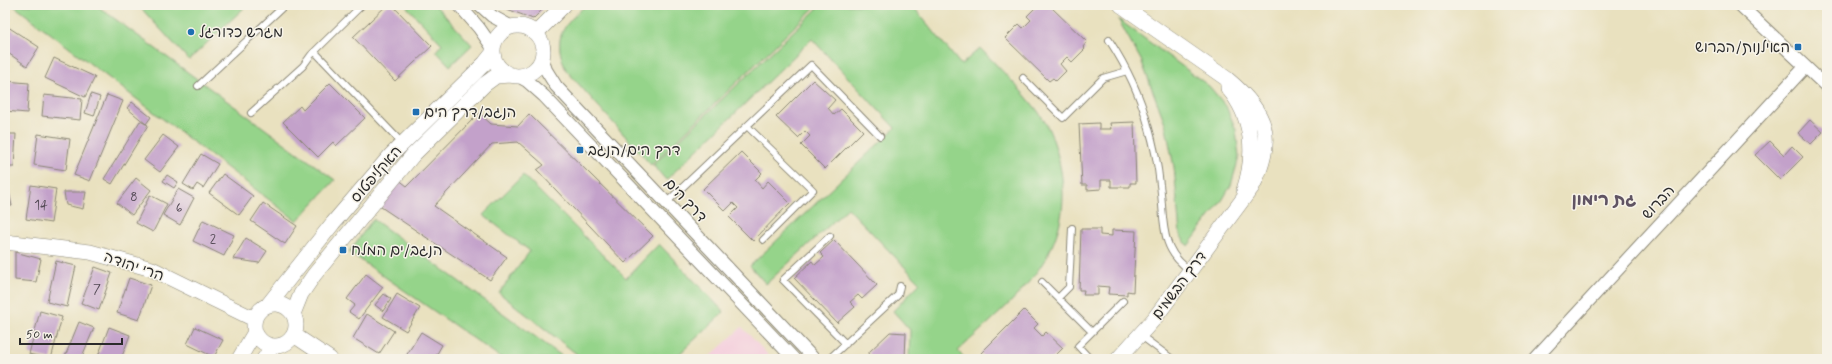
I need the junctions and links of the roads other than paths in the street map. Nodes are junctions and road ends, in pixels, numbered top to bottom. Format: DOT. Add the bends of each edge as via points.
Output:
graph roads {
  1 [pos="284,5"];
  2 [pos="362,5"];
  3 [pos="459,5"];
  4 [pos="480,5"];
  5 [pos="564,5"];
  6 [pos="1121,5"];
  7 [pos="1740,5"];
  8 [pos="510,26"];
  9 [pos="536,33"];
  10 [pos="1109,40"];
  11 [pos="493,50"];
  12 [pos="315,52"];
  13 [pos="542,58"];
  14 [pos="1805,67"];
  15 [pos="1127,70"];
  16 [pos="514,75"];
  17 [pos="1023,78"];
  18 [pos="198,86"];
  19 [pos="1827,87"];
  20 [pos="251,113"];
  21 [pos="747,126"];
  22 [pos="880,136"];
  23 [pos="403,144"];
  24 [pos="666,203"];
  25 [pos="1072,228"];
  26 [pos="830,236"];
  27 [pos="763,240"];
  28 [pos="5,242"];
  29 [pos="1190,270"];
  30 [pos="1042,282"];
  31 [pos="900,286"];
  32 [pos="1058,298"];
  33 [pos="1123,301"];
  34 [pos="268,305"];
  35 [pos="293,314"];
  36 [pos="255,326"];
  37 [pos="1092,332"];
  38 [pos="294,335"];
  39 [pos="1140,335"];
  40 [pos="846,344"];
  41 [pos="273,346"];
  42 [pos="239,359"];
  43 [pos="264,359"];
  44 [pos="330,359"];
  45 [pos="794,359"];
  46 [pos="814,359"];
  47 [pos="829,359"];
  48 [pos="1090,359"];
  49 [pos="1118,359"];
  50 [pos="1172,359"];
  51 [pos="1535,359"];
  1 -- 18 [label="lane"];
  2 -- 12 [label="lane"];
  3 -- 11 [label="street" via="479,28"];
  4 -- 8 [label="street" via="492,16"];
  5 -- 9 [label="street"];
  6 -- 29 [label="street, דרך הבשמים" via="1200,61 1233,94 1247,120 1251,151 1249,169 1236,208"];
  7 -- 14 [label="street"];
  8 -- 9 [label="street" via="526,26"];
  8 -- 11 [label="street" via="497,36"];
  9 -- 13 [label="street" via="543,47"];
  10 -- 15 [label="lane"];
  11 -- 16 [label="street" via="497,65"];
  11 -- 23 [label="street, האקליפטוס" via="485,63"];
  12 -- 20 [label="lane"];
  12 -- 23 [label="lane"];
  13 -- 16 [label="street" via="533,71"];
  13 -- 24 [label="street, דרך הים" via="548,76 556,86"];
  14 -- 19 [label="street"];
  14 -- 51 [label="street, הברוש"];
  15 -- 17 [label="lane" via="1103,78 1063,118"];
  15 -- 29 [label="lane" via="1142,105 1153,143 1166,240 1175,257"];
  16 -- 35 [label="street, האקליפטוס" via="496,76 485,84 413,155 314,275 301,294"];
  16 -- 45 [label="street, דרך הים" via="527,81 544,96"];
  21 -- 22 [label="lane" via="811,65"];
  21 -- 24 [label="lane"];
  21 -- 27 [label="lane" via="813,190"];
  23 -- 34 [label="street, האקליפטוס" via="333,223"];
  24 -- 46 [label="street, דרך הים"];
  25 -- 32 [label="lane" via="1069,287"];
  26 -- 40 [label="lane" via="783,280"];
  28 -- 36 [label="street, הרי יהודה" via="90,252 152,269"];
  29 -- 39 [label="street, דרך הבשמים"];
  30 -- 32 [label="lane"];
  31 -- 40 [label="lane" via="898,295"];
  32 -- 37 [label="lane"];
  33 -- 37 [label="lane"];
  34 -- 35 [label="street" via="282,305"];
  34 -- 36 [label="street" via="257,313"];
  35 -- 38 [label="street" via="296,321"];
  36 -- 41 [label="street" via="264,343"];
  36 -- 42 [label="street"];
  37 -- 48 [label="lane" via="1078,346"];
  38 -- 41 [label="street" via="283,345"];
  38 -- 44 [label="street"];
  39 -- 49 [label="street, דרך הבשמים"];
  39 -- 50 [label="lane"];
  40 -- 47 [label="lane"];
  41 -- 43 [label="street"];
}
